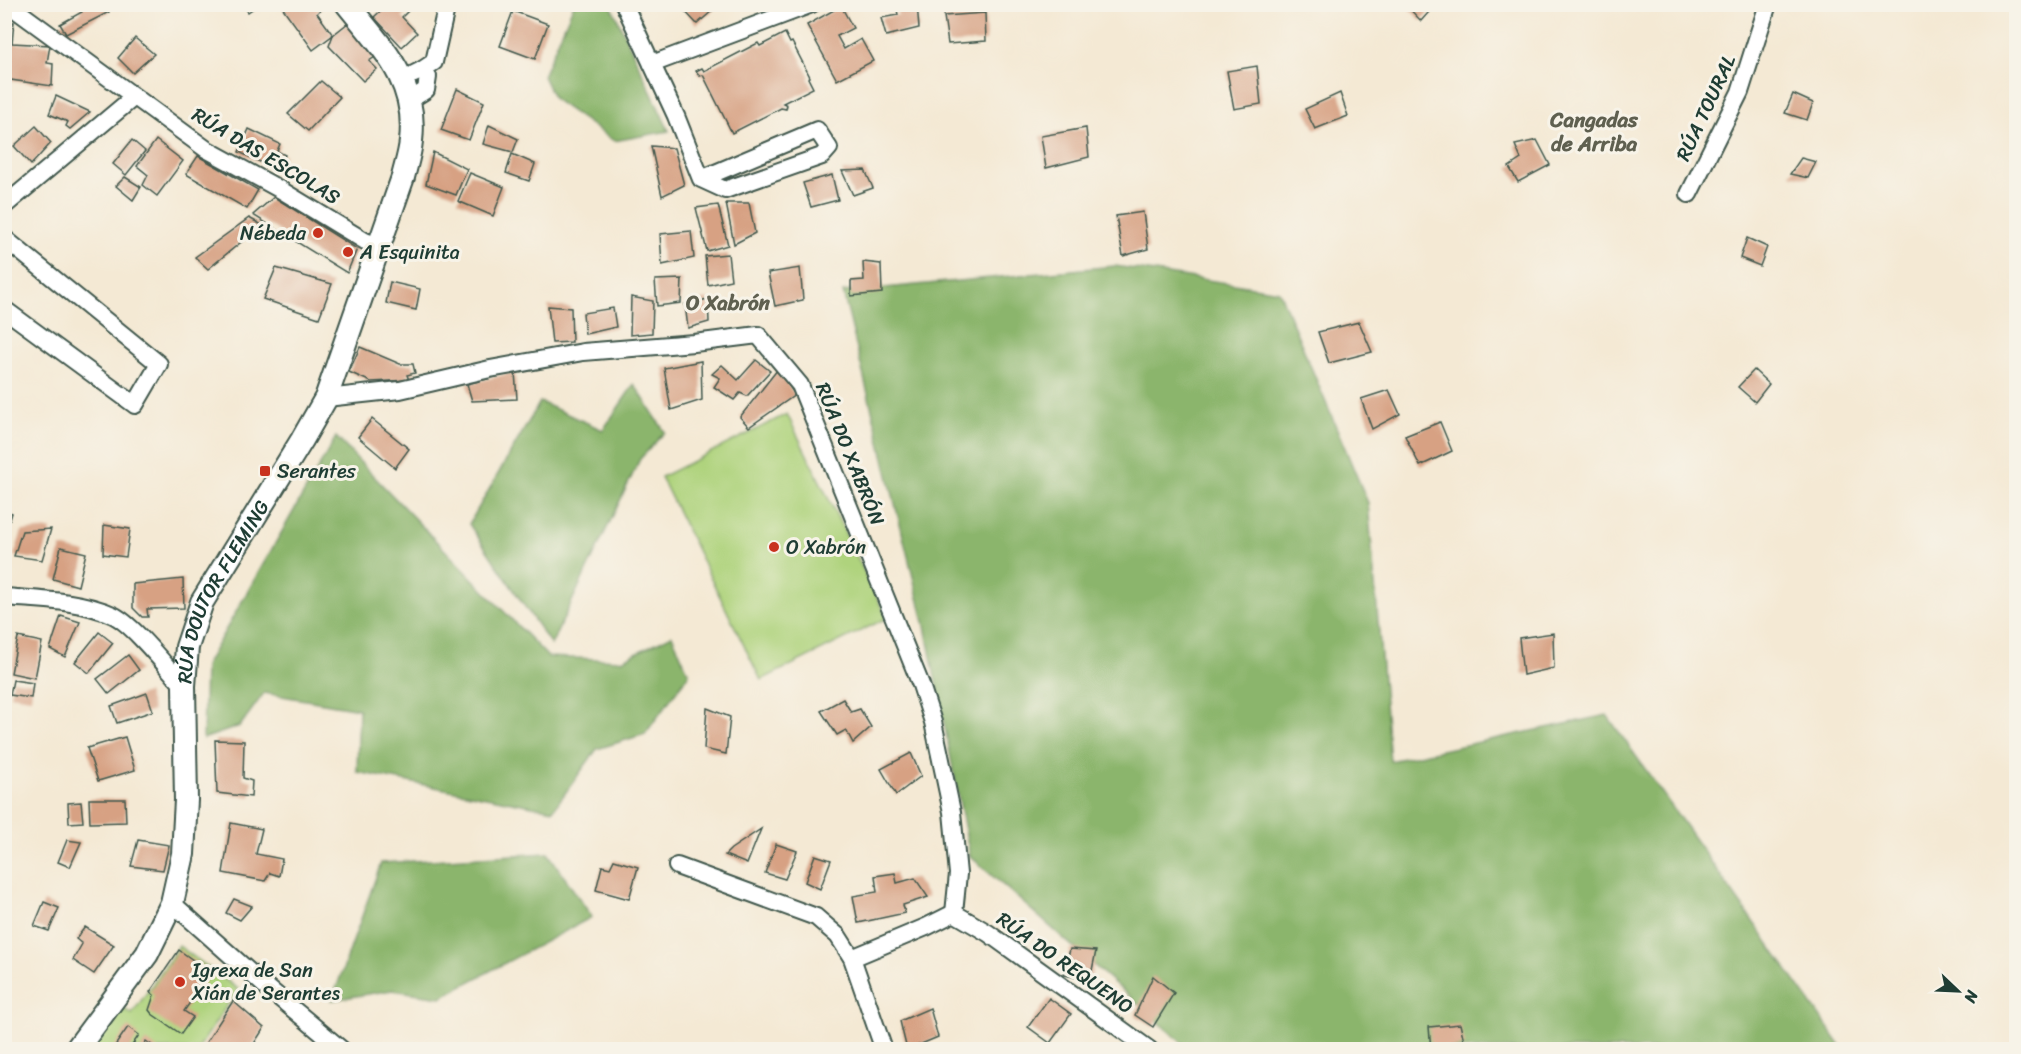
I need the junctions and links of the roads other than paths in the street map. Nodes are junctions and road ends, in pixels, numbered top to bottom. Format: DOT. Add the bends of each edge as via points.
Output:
graph roads {
  1 [pos="8,4"];
  2 [pos="347,4"];
  3 [pos="447,4"];
  4 [pos="624,4"];
  5 [pos="812,4"];
  6 [pos="1768,4"];
  7 [pos="651,64"];
  8 [pos="412,83"];
  9 [pos="134,97"];
  10 [pos="701,179"];
  11 [pos="1689,194"];
  12 [pos="4,206"];
  13 [pos="4,238"];
  14 [pos="379,246"];
  15 [pos="4,309"];
  16 [pos="326,398"];
  17 [pos="4,597"];
  18 [pos="184,686"];
  19 [pos="677,866"];
  20 [pos="172,903"];
  21 [pos="954,913"];
  22 [pos="852,958"];
  23 [pos="76,1050"];
  24 [pos="342,1050"];
  25 [pos="884,1050"];
  26 [pos="1150,1050"];
  1 -- 9 [label="street, RÚA DAS ESCOLAS"];
  2 -- 8 [label="main road"];
  3 -- 8 [label="street" via="434,62"];
  4 -- 7 [label="street"];
  5 -- 7 [label="street"];
  6 -- 11 [label="street, RÚA TOURAL" via="1740,92"];
  7 -- 10 [label="street"];
  8 -- 14 [label="main road, RÚA DOUTOR FLEMING" via="411,142 404,177"];
  9 -- 12 [label="street"];
  9 -- 14 [label="street, RÚA DAS ESCOLAS" via="206,149"];
  10 -- 10 [label="street" via="725,190 822,156 829,148 817,130"];
  13 -- 15 [label="street" via="159,364 135,405"];
  14 -- 16 [label="main road, RÚA DOUTOR FLEMING"];
  16 -- 18 [label="main road, RÚA DOUTOR FLEMING" via="202,602 187,647"];
  16 -- 21 [label="street, RÚA DO XABRÓN" via="400,390 583,352 758,335 800,385 921,685 952,812 958,874"];
  17 -- 18 [label="street" via="81,604 115,616 137,634"];
  18 -- 20 [label="main road, RÚA DOUTOR FLEMING" via="186,800 183,854"];
  19 -- 22 [label="street" via="816,917 838,936"];
  20 -- 23 [label="main road, RÚA DOUTOR FLEMING" via="147,954"];
  20 -- 24 [label="street"];
  21 -- 22 [label="street"];
  21 -- 26 [label="street, RÚA DO REQUENO"];
  22 -- 25 [label="street"];
}
